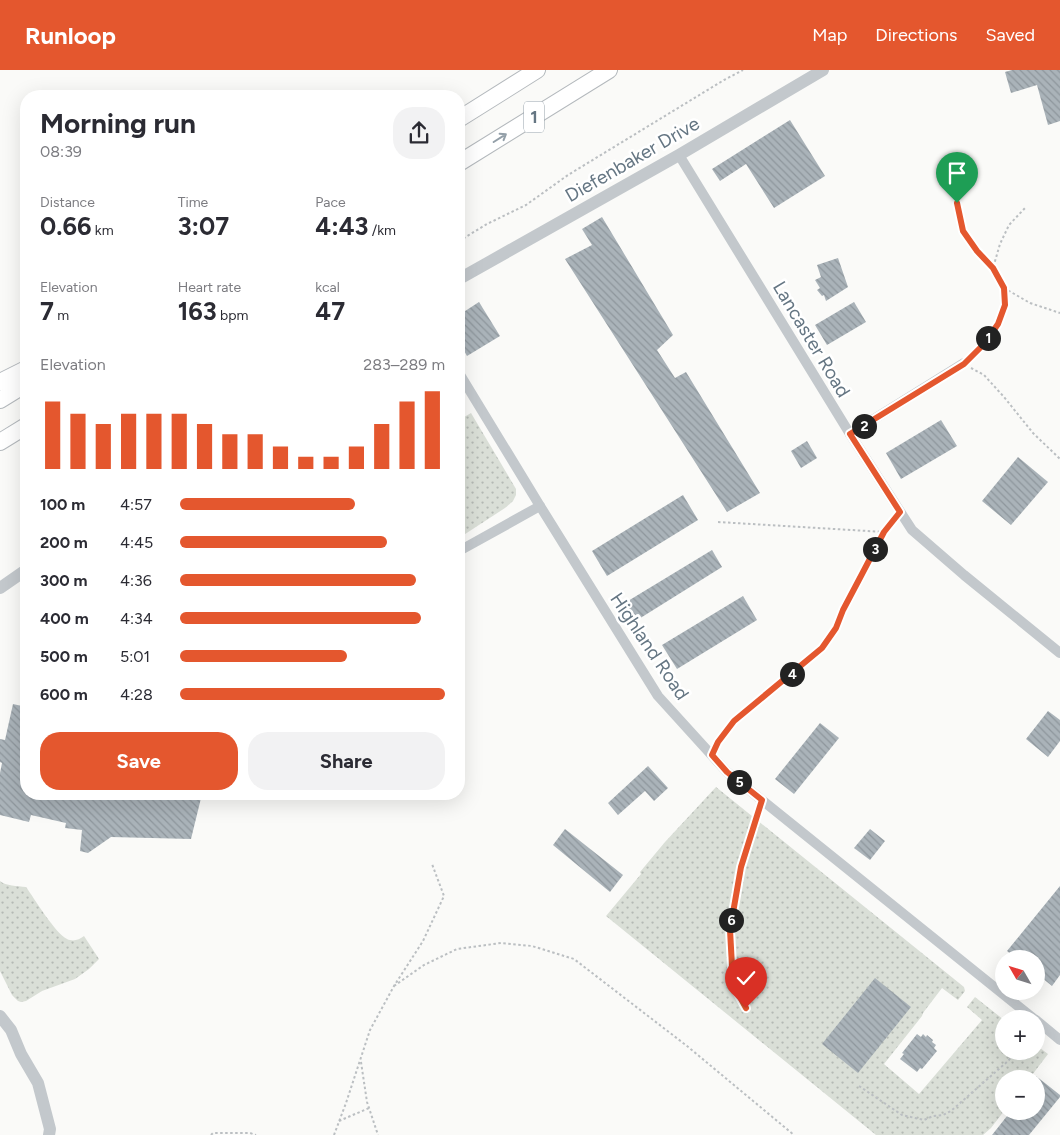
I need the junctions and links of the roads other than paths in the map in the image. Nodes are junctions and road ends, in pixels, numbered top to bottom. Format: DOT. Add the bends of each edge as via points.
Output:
graph roads {
  1 [pos="538,70"];
  2 [pos="609,70"];
  3 [pos="823,70"];
  4 [pos="465,115"];
  5 [pos="679,155"];
  6 [pos="465,159"];
  7 [pos="465,276"];
  8 [pos="964,364"];
  9 [pos="20,372"];
  10 [pos="0,382"];
  11 [pos="465,383"];
  12 [pos="20,388"];
  13 [pos="0,400"];
  14 [pos="20,430"];
  15 [pos="850,434"];
  16 [pos="0,442"];
  17 [pos="540,506"];
  18 [pos="465,548"];
  19 [pos="20,574"];
  20 [pos="0,588"];
  21 [pos="1060,653"];
  22 [pos="1023,1010"];
  23 [pos="0,1016"];
  24 [pos="1045,1028"];
  25 [pos="1060,1040"];
  26 [pos="49,1135"];
  1 -- 4 [label="highway, 1"];
  6 -- 2 [label="highway, 1, one-way"];
  3 -- 5 [label="street, Diefenbaker Drive"];
  5 -- 7 [label="street, Diefenbaker Drive"];
  5 -- 15 [label="street, Lancaster Road"];
  8 -- 15 [label="street"];
  9 -- 10 [label="highway"];
  11 -- 17 [label="street, Highland Road"];
  12 -- 13 [label="highway"];
  14 -- 16 [label="highway"];
  15 -- 21 [label="street, Lancaster Road" via="912,530"];
  17 -- 18 [label="street"];
  17 -- 22 [label="street, Highland Road" via="658,696 727,772"];
  19 -- 20 [label="street"];
  23 -- 26 [label="street" via="11,1030 38,1084"];
  24 -- 25 [label="street, Highland Road"];
}
